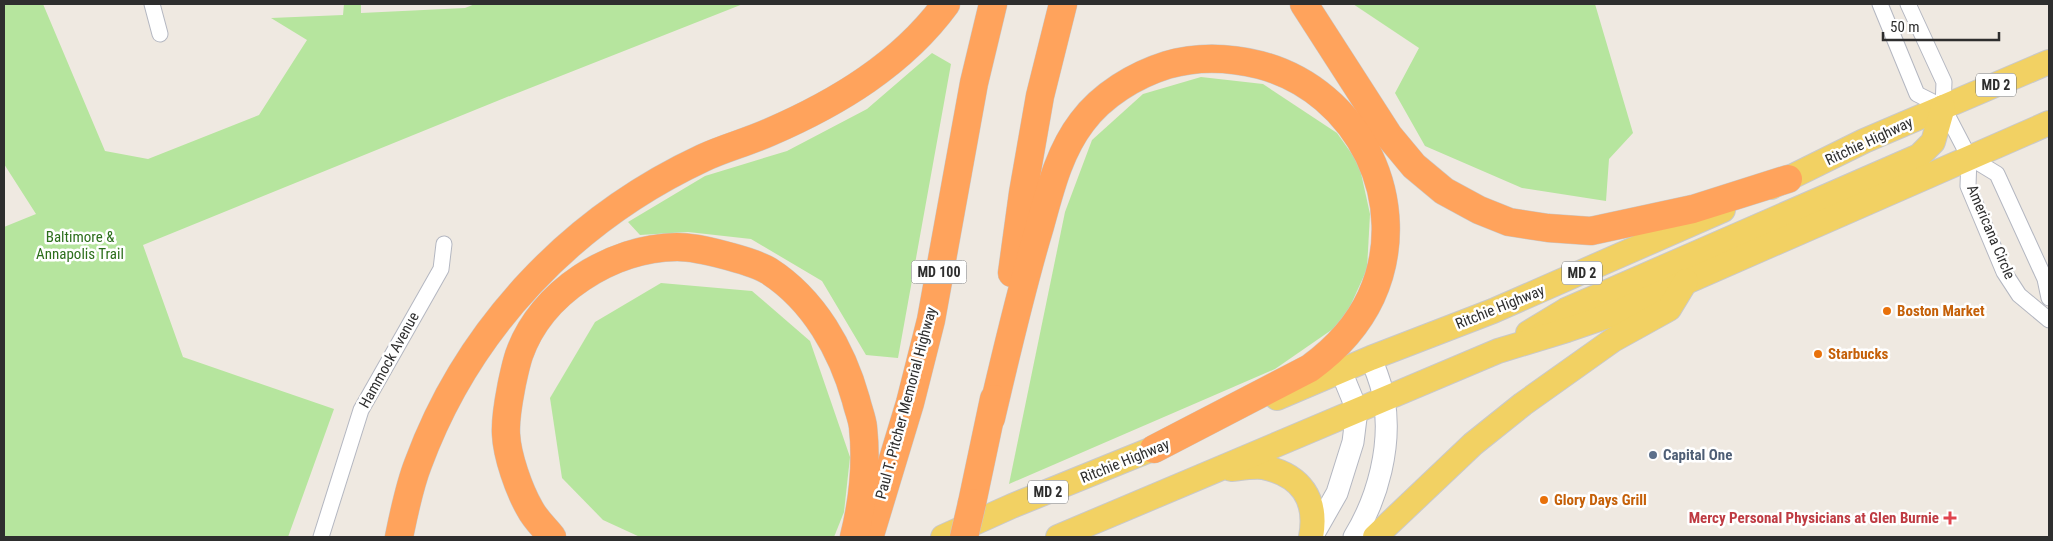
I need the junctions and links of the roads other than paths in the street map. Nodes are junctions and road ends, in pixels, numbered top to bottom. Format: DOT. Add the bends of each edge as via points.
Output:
graph roads {
  1 [pos="152,4"];
  2 [pos="946,4"];
  3 [pos="993,4"];
  4 [pos="1063,4"];
  5 [pos="1304,4"];
  6 [pos="1880,4"];
  7 [pos="1908,4"];
  8 [pos="160,34"];
  9 [pos="2049,62"];
  10 [pos="1943,107"];
  11 [pos="2049,122"];
  12 [pos="1969,157"];
  13 [pos="1788,180"];
  14 [pos="444,244"];
  15 [pos="1686,281"];
  16 [pos="2049,298"];
  17 [pos="2049,320"];
  18 [pos="1498,351"];
  19 [pos="1371,358"];
  20 [pos="1341,371"];
  21 [pos="1384,398"];
  22 [pos="1356,410"];
  23 [pos="991,418"];
  24 [pos="1154,449"];
  25 [pos="1215,469"];
  26 [pos="321,537"];
  27 [pos="399,537"];
  28 [pos="552,537"];
  29 [pos="854,537"];
  30 [pos="869,537"];
  31 [pos="943,537"];
  32 [pos="964,537"];
  33 [pos="1058,537"];
  34 [pos="1312,537"];
  35 [pos="1354,537"];
  36 [pos="1375,537"];
  1 -- 8 [label="street"];
  2 -- 27 [label="highway" via="898,55 854,89 810,114 658,180 574,239 539,273 500,315 465,366 418,464"];
  3 -- 30 [label="highway, Paul T. Pitcher Memorial Highway / MD 100" via="974,83 931,320 910,403"];
  4 -- 23 [label="highway" via="1040,96 1022,193"];
  5 -- 13 [label="highway" via="1389,136 1414,166 1444,191 1509,222 1591,232 1693,209"];
  6 -- 10 [label="street" via="1917,94"];
  7 -- 10 [label="street, Americana Circle" via="1944,82"];
  9 -- 10 [label="main road, Ritchie Highway / MD 2"];
  10 -- 12 [label="street, Americana Circle"];
  10 -- 13 [label="main road, Ritchie Highway / MD 2" via="1864,141"];
  10 -- 18 [label="main road" via="1933,142 1919,156 1566,310"];
  11 -- 12 [label="main road"];
  12 -- 15 [label="main road"];
  12 -- 16 [label="street, Americana Circle" via="1997,174 2045,279"];
  12 -- 17 [label="street, Americana Circle" via="1968,186 2004,272 2019,295"];
  13 -- 19 [label="main road, Ritchie Highway / MD 2" via="1594,268"];
  14 -- 26 [label="street, Hammock Avenue" via="441,269 361,410"];
  15 -- 18 [label="main road" via="1611,315"];
  15 -- 36 [label="main road" via="1669,310 1613,340 1523,404 1473,444"];
  18 -- 21 [label="main road"];
  19 -- 20 [label="main road, Ritchie Highway / MD 2"];
  19 -- 21 [label="main road"];
  20 -- 22 [label="main road"];
  20 -- 24 [label="main road, Ritchie Highway / MD 2"];
  21 -- 22 [label="main road"];
  21 -- 35 [label="main road" via="1383,460 1364,522"];
  22 -- 25 [label="main road"];
  22 -- 34 [label="main road" via="1353,442 1344,476"];
  23 -- 24 [label="highway" via="1053,180 1067,145 1082,121 1102,100 1128,82 1179,62 1206,58 1239,60 1272,68 1318,93 1347,120 1367,148 1384,206 1386,236 1380,272 1371,297 1354,326 1333,350 1310,368"];
  23 -- 32 [label="highway, bridge"];
  24 -- 31 [label="main road, Ritchie Highway / MD 2"];
  25 -- 33 [label="main road"];
  25 -- 34 [label="main road" via="1261,467 1291,477 1306,491 1312,507"];
  28 -- 29 [label="highway" via="530,510 515,474 506,434 509,396 519,356 534,326 557,299 584,276 618,258 678,247 707,250 768,270 796,293 840,352 863,425 865,465"];
}
